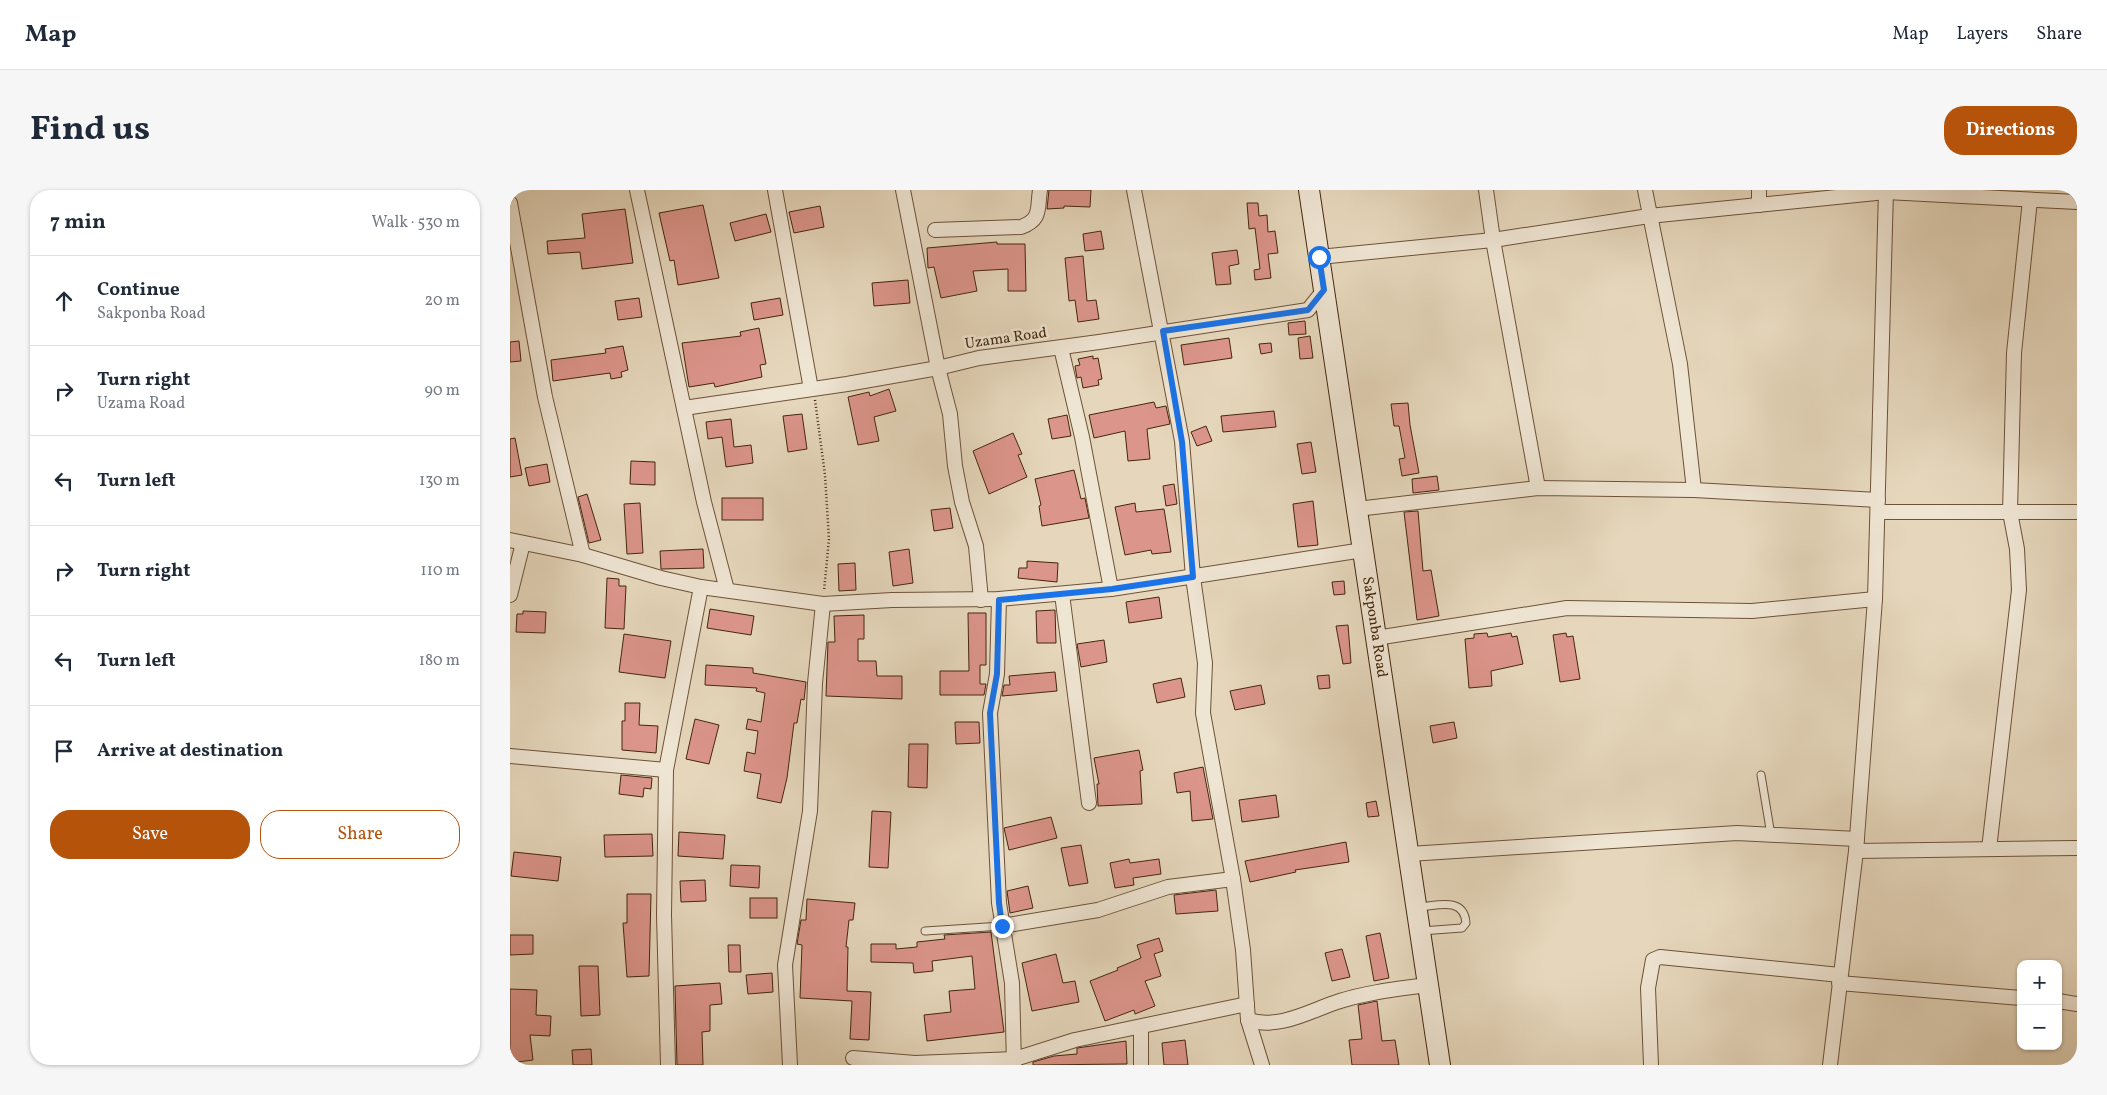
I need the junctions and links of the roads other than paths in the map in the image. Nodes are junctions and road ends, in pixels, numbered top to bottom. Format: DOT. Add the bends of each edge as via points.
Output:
graph roads {
  1 [pos="637,190"];
  2 [pos="775,190"];
  3 [pos="903,190"];
  4 [pos="1040,190"];
  5 [pos="1134,190"];
  6 [pos="1309,190"];
  7 [pos="1486,190"];
  8 [pos="1645,190"];
  9 [pos="1759,190"];
  10 [pos="1886,191"];
  11 [pos="2030,200"];
  12 [pos="2077,202"];
  13 [pos="510,203"];
  14 [pos="1759,205"];
  15 [pos="1649,216"];
  16 [pos="935,230"];
  17 [pos="1493,240"];
  18 [pos="1319,257"];
  19 [pos="1324,290"];
  20 [pos="1163,331"];
  21 [pos="1061,348"];
  22 [pos="938,368"];
  23 [pos="811,389"];
  24 [pos="684,408"];
  25 [pos="1538,488"];
  26 [pos="1694,490"];
  27 [pos="1878,506"];
  28 [pos="1357,510"];
  29 [pos="2010,512"];
  30 [pos="2077,512"];
  31 [pos="516,541"];
  32 [pos="1363,550"];
  33 [pos="583,555"];
  34 [pos="1193,577"];
  35 [pos="701,587"];
  36 [pos="1112,589"];
  37 [pos="726,590"];
  38 [pos="1062,594"];
  39 [pos="510,595"];
  40 [pos="1875,599"];
  41 [pos="981,600"];
  42 [pos="999,600"];
  43 [pos="823,604"];
  44 [pos="1376,638"];
  45 [pos="510,756"];
  46 [pos="666,770"];
  47 [pos="1761,774"];
  48 [pos="1088,803"];
  49 [pos="1771,835"];
  50 [pos="1856,845"];
  51 [pos="2077,848"];
  52 [pos="1989,849"];
  53 [pos="1409,854"];
  54 [pos="1233,879"];
  55 [pos="1417,908"];
  56 [pos="1002,926"];
  57 [pos="925,931"];
  58 [pos="1421,931"];
  59 [pos="1839,979"];
  60 [pos="1427,985"];
  61 [pos="2017,998"];
  62 [pos="2062,1002"];
  63 [pos="1247,1004"];
  64 [pos="2077,1004"];
  65 [pos="1248,1020"];
  66 [pos="1141,1028"];
  67 [pos="853,1058"];
  68 [pos="1014,1062"];
  69 [pos="668,1065"];
  70 [pos="790,1065"];
  71 [pos="1141,1065"];
  72 [pos="1262,1065"];
  73 [pos="1440,1065"];
  74 [pos="1651,1065"];
  75 [pos="1830,1065"];
  1 -- 24 [label="street"];
  2 -- 23 [label="street"];
  3 -- 22 [label="street"];
  4 -- 16 [label="street" via="1037,214 1032,223 1010,228"];
  5 -- 20 [label="street"];
  6 -- 18 [label="main road, Sakponba Road"];
  7 -- 17 [label="street"];
  8 -- 15 [label="street"];
  9 -- 14 [label="street"];
  10 -- 11 [label="street"];
  10 -- 14 [label="street"];
  10 -- 27 [label="street"];
  11 -- 12 [label="street"];
  11 -- 29 [label="street" via="2014,353"];
  13 -- 33 [label="street" via="545,397"];
  14 -- 15 [label="street"];
  15 -- 17 [label="street"];
  15 -- 26 [label="street" via="1680,364"];
  17 -- 18 [label="street"];
  17 -- 25 [label="street"];
  18 -- 19 [label="main road, Sakponba Road"];
  19 -- 20 [label="street, Uzama Road" via="1308,310"];
  19 -- 28 [label="main road, Sakponba Road"];
  20 -- 21 [label="street, Uzama Road"];
  20 -- 34 [label="street" via="1182,442"];
  21 -- 22 [label="street, Uzama Road" via="979,358"];
  21 -- 36 [label="street"];
  22 -- 23 [label="street, Uzama Road"];
  22 -- 41 [label="street" via="950,414 962,502 976,546"];
  23 -- 24 [label="street, Uzama Road"];
  24 -- 37 [label="street"];
  25 -- 26 [label="street"];
  25 -- 28 [label="street"];
  26 -- 27 [label="street"];
  27 -- 29 [label="street"];
  27 -- 40 [label="street"];
  28 -- 32 [label="main road, Sakponba Road"];
  29 -- 30 [label="street"];
  29 -- 52 [label="street" via="2017,549 2019,590"];
  31 -- 33 [label="street"];
  31 -- 39 [label="street"];
  32 -- 34 [label="street"];
  32 -- 44 [label="main road, Sakponba Road"];
  33 -- 35 [label="street"];
  34 -- 36 [label="street"];
  34 -- 54 [label="street" via="1204,656 1203,713"];
  35 -- 37 [label="street"];
  35 -- 46 [label="street"];
  36 -- 38 [label="street"];
  37 -- 43 [label="street"];
  38 -- 42 [label="street"];
  38 -- 48 [label="street"];
  40 -- 44 [label="street" via="1752,611 1567,608"];
  40 -- 50 [label="street"];
  41 -- 42 [label="street"];
  41 -- 43 [label="street"];
  42 -- 56 [label="street" via="997,674 990,713"];
  43 -- 70 [label="street" via="815,683 810,811 785,965"];
  44 -- 53 [label="main road, Sakponba Road"];
  45 -- 46 [label="street"];
  46 -- 69 [label="street" via="664,915"];
  47 -- 49 [label="lane"];
  49 -- 50 [label="street"];
  49 -- 53 [label="street" via="1671,836"];
  50 -- 52 [label="street"];
  50 -- 59 [label="street"];
  51 -- 52 [label="street"];
  53 -- 55 [label="main road, Sakponba Road"];
  54 -- 56 [label="street" via="1168,888 1098,910"];
  54 -- 63 [label="street"];
  55 -- 58 [label="main road, Sakponba Road"];
  55 -- 58 [label="lane" via="1454,905 1461,907 1466,914 1462,928"];
  56 -- 57 [label="lane"];
  56 -- 68 [label="street" via="1013,990"];
  58 -- 60 [label="main road, Sakponba Road"];
  59 -- 61 [label="street"];
  59 -- 74 [label="street" via="1660,957 1653,960 1648,988"];
  59 -- 75 [label="street"];
  60 -- 65 [label="street" via="1340,1001 1280,1022 1262,1024"];
  60 -- 73 [label="main road, Sakponba Road"];
  62 -- 64 [label="street"];
  63 -- 65 [label="street"];
  63 -- 66 [label="street"];
  65 -- 72 [label="street"];
  66 -- 68 [label="street" via="1075,1040"];
  66 -- 71 [label="street"];
  67 -- 68 [label="street" via="915,1063"];
}
